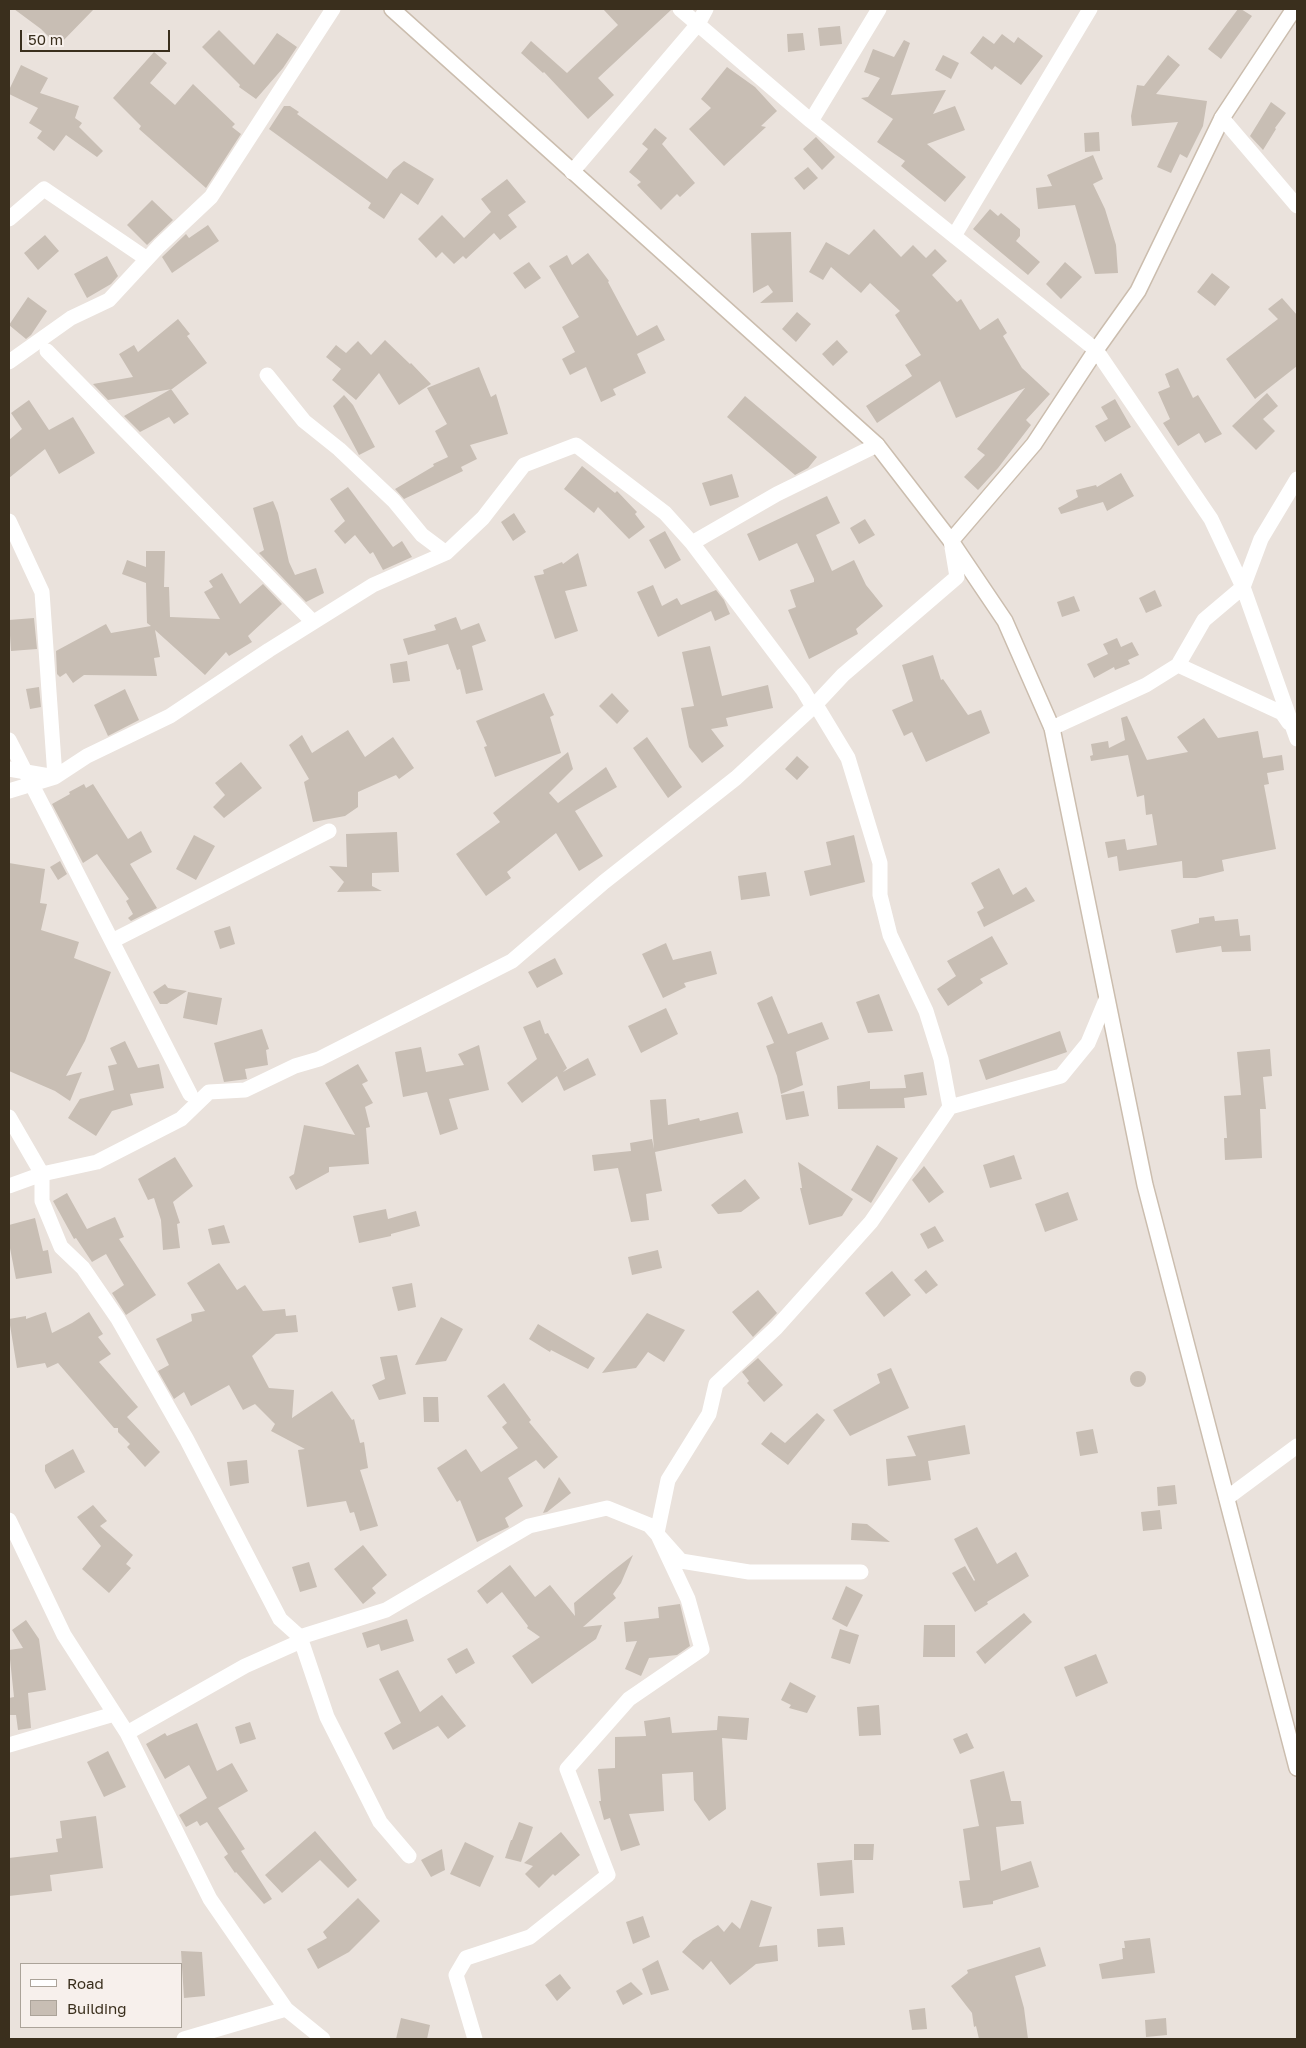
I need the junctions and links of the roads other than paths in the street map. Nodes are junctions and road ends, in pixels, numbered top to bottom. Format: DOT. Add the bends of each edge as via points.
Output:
graph roads {
  1 [pos="333,9"];
  2 [pos="392,9"];
  3 [pos="680,9"];
  4 [pos="706,9"];
  5 [pos="879,9"];
  6 [pos="1090,9"];
  7 [pos="1294,9"];
  8 [pos="698,24"];
  9 [pos="1222,118"];
  10 [pos="811,121"];
  11 [pos="572,172"];
  12 [pos="1297,206"];
  13 [pos="9,219"];
  14 [pos="954,236"];
  15 [pos="147,259"];
  16 [pos="1096,350"];
  17 [pos="47,351"];
  18 [pos="9,362"];
  19 [pos="267,375"];
  20 [pos="877,444"];
  21 [pos="1297,479"];
  22 [pos="9,521"];
  23 [pos="951,541"];
  24 [pos="692,543"];
  25 [pos="446,553"];
  26 [pos="1243,587"];
  27 [pos="312,622"];
  28 [pos="1178,664"];
  29 [pos="813,706"];
  30 [pos="1052,728"];
  31 [pos="1297,738"];
  32 [pos="9,740"];
  33 [pos="9,769"];
  34 [pos="55,777"];
  35 [pos="9,791"];
  36 [pos="329,832"];
  37 [pos="112,941"];
  38 [pos="1106,1000"];
  39 [pos="190,1094"];
  40 [pos="950,1107"];
  41 [pos="9,1118"];
  42 [pos="42,1174"];
  43 [pos="9,1186"];
  44 [pos="1297,1446"];
  45 [pos="1227,1498"];
  46 [pos="9,1520"];
  47 [pos="657,1533"];
  48 [pos="861,1572"];
  49 [pos="300,1637"];
  50 [pos="114,1714"];
  51 [pos="127,1734"];
  52 [pos="9,1745"];
  53 [pos="1297,1768"];
  54 [pos="409,1856"];
  55 [pos="286,2009"];
  56 [pos="184,2039"];
  57 [pos="323,2039"];
  58 [pos="475,2039"];
  1 -- 15 [label="street" via="211,197"];
  2 -- 11 [label="street"];
  3 -- 8 [label="street"];
  4 -- 8 [label="street"];
  5 -- 10 [label="street"];
  6 -- 14 [label="street"];
  7 -- 9 [label="street"];
  8 -- 10 [label="street"];
  8 -- 11 [label="street"];
  9 -- 12 [label="street"];
  9 -- 16 [label="street" via="1138,292"];
  10 -- 14 [label="street"];
  11 -- 20 [label="street"];
  13 -- 15 [label="street" via="44,189"];
  14 -- 16 [label="street"];
  15 -- 18 [label="street" via="109,300 71,318"];
  16 -- 23 [label="street" via="1034,444"];
  16 -- 26 [label="street" via="1211,519"];
  17 -- 27 [label="street"];
  19 -- 25 [label="street" via="304,421 339,449 394,501 422,535"];
  20 -- 23 [label="street"];
  20 -- 24 [label="street" via="777,494"];
  21 -- 26 [label="street" via="1261,540"];
  22 -- 34 [label="street" via="42,592"];
  23 -- 29 [label="street" via="957,577 843,675"];
  23 -- 30 [label="street" via="1004,622"];
  24 -- 25 [label="street" via="665,513 576,445 524,465 484,518"];
  24 -- 29 [label="street"];
  25 -- 27 [label="street" via="373,585"];
  26 -- 28 [label="street" via="1204,620"];
  26 -- 31 [label="street"];
  27 -- 34 [label="street" via="170,716 87,756"];
  28 -- 30 [label="street" via="1146,685"];
  28 -- 31 [label="street" via="1282,713"];
  29 -- 40 [label="street" via="819,710 848,758 880,863 880,895 890,936 926,1011 941,1059"];
  29 -- 42 [label="street" via="736,778 604,882 512,961 320,1059 294,1066 245,1090 209,1092 182,1119 97,1162"];
  30 -- 38 [label="street"];
  32 -- 37 [label="street"];
  33 -- 34 [label="street"];
  34 -- 35 [label="street"];
  36 -- 37 [label="street"];
  37 -- 39 [label="street"];
  38 -- 40 [label="street" via="1088,1043 1060,1076"];
  38 -- 45 [label="street" via="1145,1185"];
  40 -- 47 [label="street" via="871,1222 776,1328 716,1384 709,1414 668,1480"];
  41 -- 42 [label="street"];
  42 -- 43 [label="street"];
  42 -- 49 [label="street" via="42,1202 61,1247 83,1268 118,1319 187,1440 280,1619"];
  44 -- 45 [label="street"];
  45 -- 53 [label="street"];
  46 -- 50 [label="street" via="64,1636"];
  47 -- 48 [label="street" via="681,1561 749,1572"];
  47 -- 49 [label="street" via="649,1525 607,1508 529,1526 386,1610"];
  47 -- 58 [label="street" via="688,1599 702,1649 628,1699 567,1769 608,1875 530,1937 466,1958 456,1975"];
  49 -- 51 [label="street" via="299,1642 245,1666"];
  49 -- 54 [label="street" via="327,1717 380,1822"];
  50 -- 51 [label="street"];
  50 -- 52 [label="street"];
  51 -- 55 [label="street" via="210,1899"];
  55 -- 56 [label="street"];
  55 -- 57 [label="street"];
}
